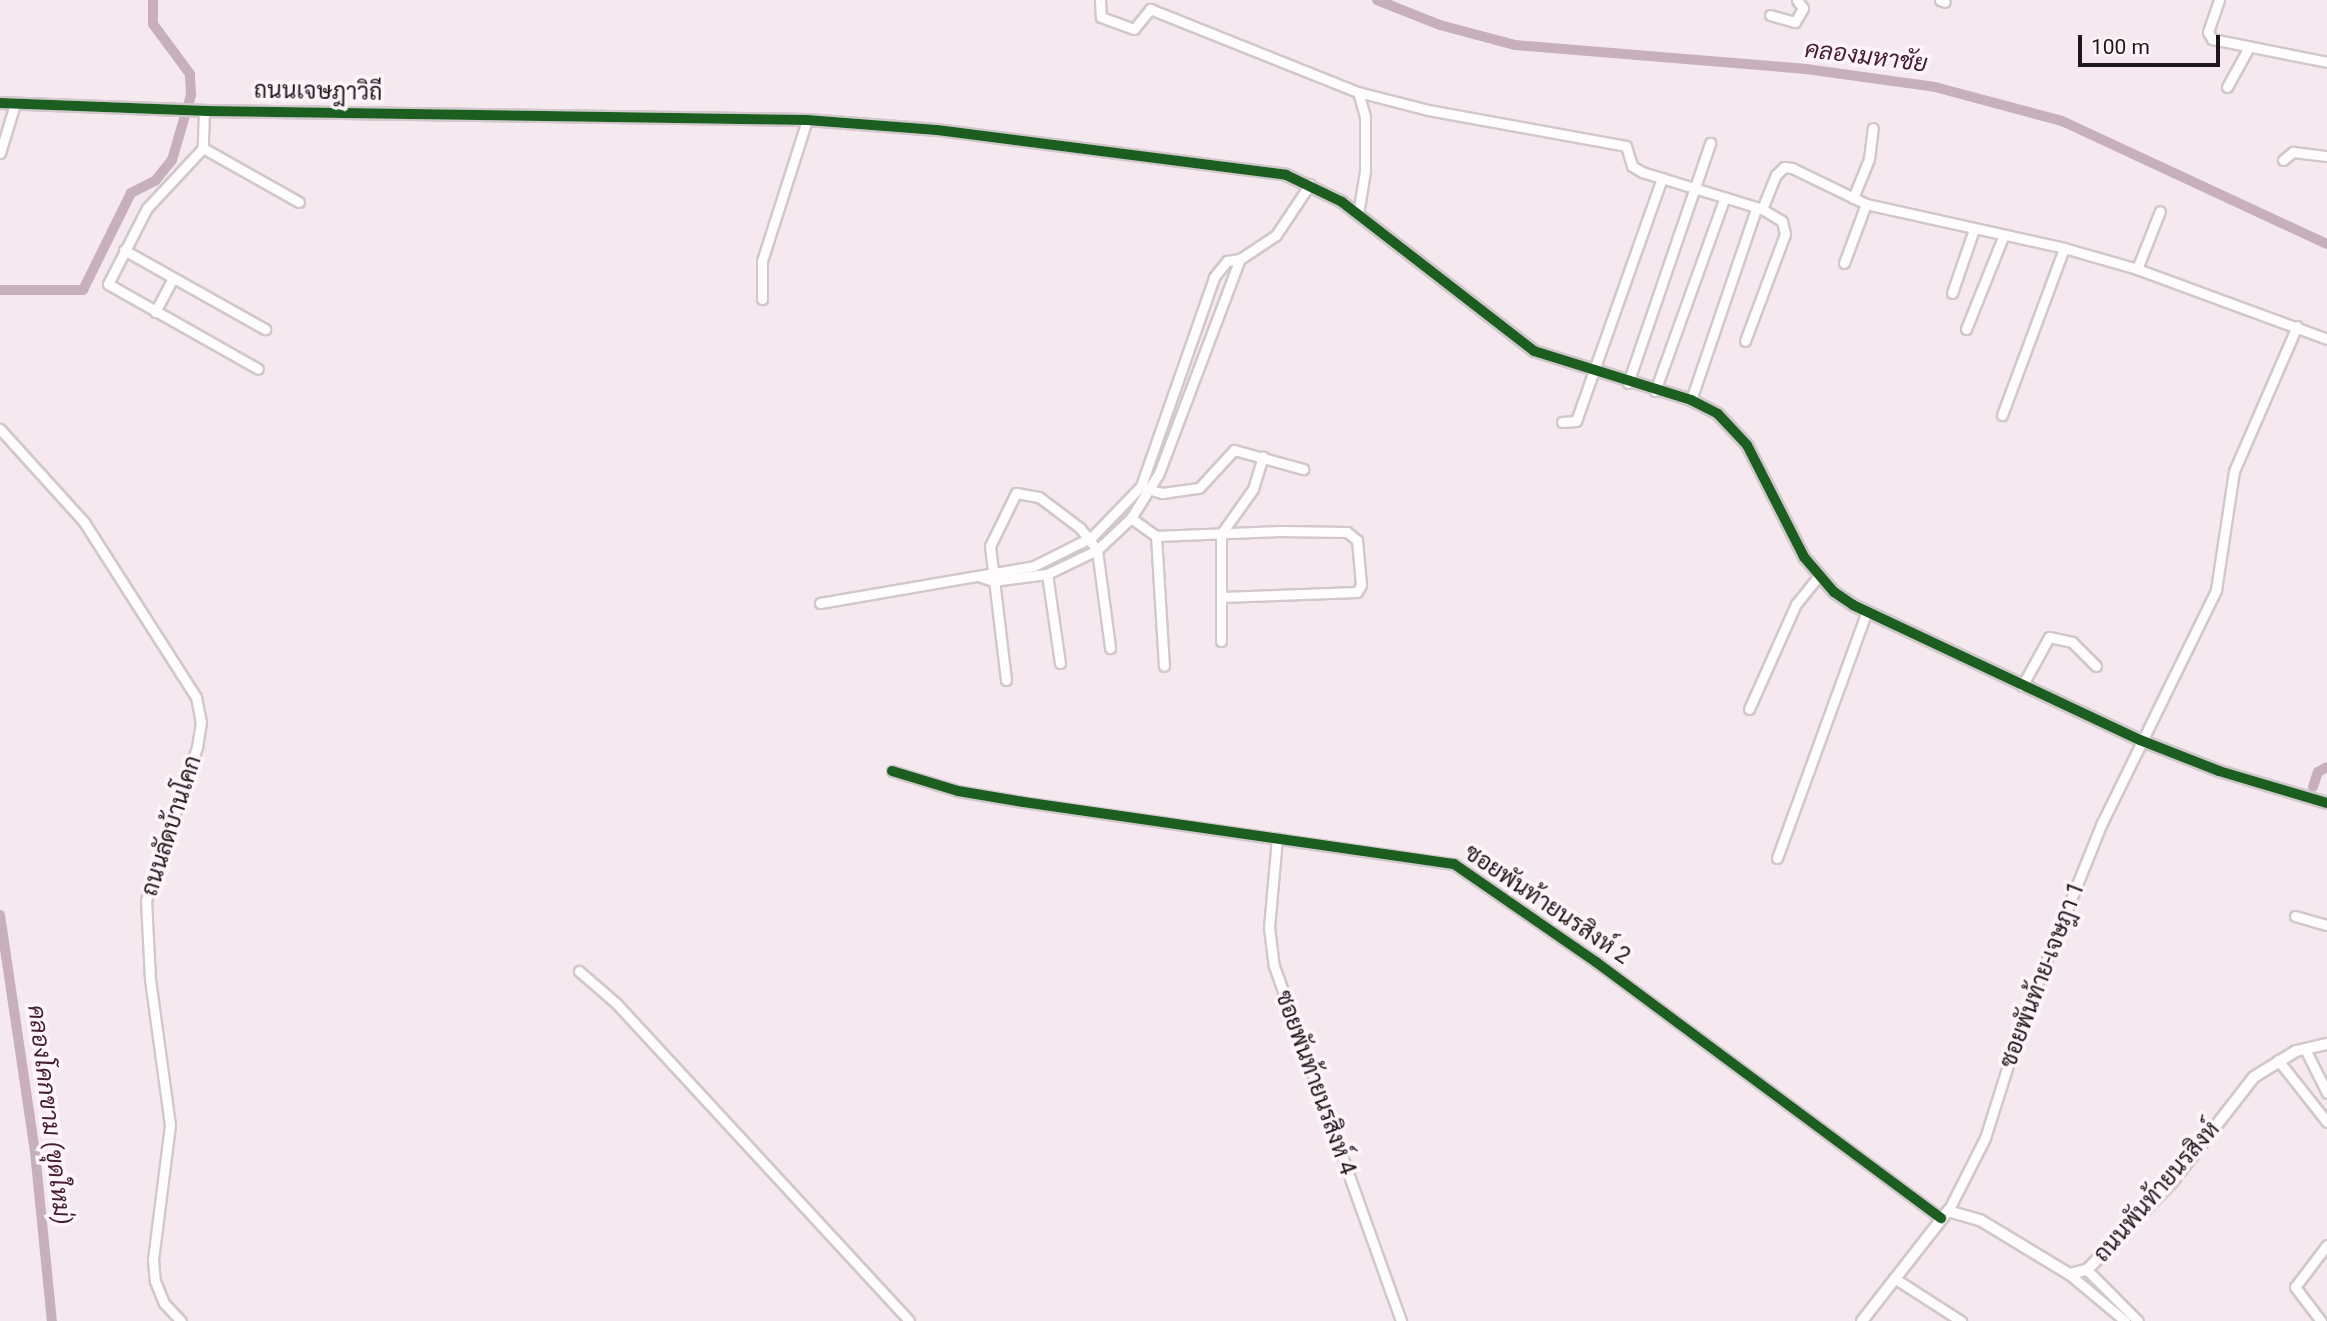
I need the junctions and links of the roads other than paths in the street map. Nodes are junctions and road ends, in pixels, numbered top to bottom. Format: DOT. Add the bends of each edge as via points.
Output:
graph roads {
  1 [pos="1100,0"];
  2 [pos="1797,0"];
  3 [pos="2219,0"];
  4 [pos="1770,15"];
  5 [pos="2248,50"];
  6 [pos="2327,62"];
  7 [pos="2227,86"];
  8 [pos="1358,92"];
  9 [pos="0,103"];
  10 [pos="15,104"];
  11 [pos="204,111"];
  12 [pos="807,120"];
  13 [pos="1873,128"];
  14 [pos="1710,143"];
  15 [pos="203,148"];
  16 [pos="0,153"];
  17 [pos="2327,156"];
  18 [pos="2283,160"];
  19 [pos="1662,178"];
  20 [pos="1310,184"];
  21 [pos="1697,187"];
  22 [pos="1725,197"];
  23 [pos="1853,198"];
  24 [pos="299,202"];
  25 [pos="1866,204"];
  26 [pos="1759,209"];
  27 [pos="2160,211"];
  28 [pos="1358,214"];
  29 [pos="1974,229"];
  30 [pos="2003,237"];
  31 [pos="2064,248"];
  32 [pos="124,250"];
  33 [pos="1240,259"];
  34 [pos="1844,263"];
  35 [pos="2137,270"];
  36 [pos="173,278"];
  37 [pos="1952,293"];
  38 [pos="762,299"];
  39 [pos="155,312"];
  40 [pos="2297,326"];
  41 [pos="265,329"];
  42 [pos="1966,329"];
  43 [pos="2327,339"];
  44 [pos="1745,341"];
  45 [pos="258,369"];
  46 [pos="1591,372"];
  47 [pos="1628,383"];
  48 [pos="1655,391"];
  49 [pos="1691,400"];
  50 [pos="2002,415"];
  51 [pos="1562,422"];
  52 [pos="0,429"];
  53 [pos="1263,457"];
  54 [pos="1303,469"];
  55 [pos="1141,486"];
  56 [pos="1151,491"];
  57 [pos="1131,518"];
  58 [pos="1221,534"];
  59 [pos="1156,536"];
  60 [pos="1089,540"];
  61 [pos="1097,550"];
  62 [pos="1047,574"];
  63 [pos="993,576"];
  64 [pos="1819,576"];
  65 [pos="1222,597"];
  66 [pos="820,603"];
  67 [pos="1866,613"];
  68 [pos="1221,640"];
  69 [pos="1110,648"];
  70 [pos="1060,663"];
  71 [pos="1164,666"];
  72 [pos="2096,666"];
  73 [pos="1006,680"];
  74 [pos="2022,686"];
  75 [pos="1749,709"];
  76 [pos="2140,740"];
  77 [pos="892,772"];
  78 [pos="2327,803"];
  79 [pos="1277,838"];
  80 [pos="1777,858"];
  81 [pos="2295,916"];
  82 [pos="2327,925"];
  83 [pos="579,971"];
  84 [pos="2327,1044"];
  85 [pos="2305,1049"];
  86 [pos="2278,1060"];
  87 [pos="2327,1093"];
  88 [pos="2327,1122"];
  89 [pos="1945,1215"];
  90 [pos="2327,1245"];
  91 [pos="2087,1270"];
  92 [pos="2069,1274"];
  93 [pos="1894,1278"];
  94 [pos="2130,1310"];
  95 [pos="1865,1320"];
  96 [pos="181,1321"];
  97 [pos="909,1321"];
  98 [pos="1401,1321"];
  99 [pos="1960,1321"];
  100 [pos="2124,1321"];
  101 [pos="2138,1321"];
  102 [pos="2321,1321"];
  1 -- 8 [label="street" via="1099,13 1106,20 1134,30 1150,9"];
  2 -- 4 [label="street" via="1803,8 1795,22"];
  3 -- 5 [label="street" via="2209,36"];
  5 -- 6 [label="street"];
  5 -- 7 [label="street"];
  8 -- 19 [label="street" via="1428,110 1626,146 1632,166"];
  8 -- 28 [label="street" via="1365,117 1365,171"];
  9 -- 10 [label="street, ถนนเจษฎาวิถี"];
  10 -- 11 [label="street, ถนนเจษฎาวิถี"];
  10 -- 16 [label="street"];
  11 -- 12 [label="street, ถนนเจษฎาวิถี"];
  11 -- 15 [label="street"];
  12 -- 20 [label="street, ถนนเจษฎาวิถี" via="937,130 1136,159 1269,172"];
  12 -- 38 [label="street" via="760,269"];
  13 -- 23 [label="street" via="1869,159"];
  14 -- 21 [label="street"];
  15 -- 24 [label="street"];
  15 -- 32 [label="street" via="153,200"];
  17 -- 18 [label="street" via="2293,152"];
  19 -- 21 [label="street"];
  19 -- 46 [label="street"];
  20 -- 28 [label="street, ถนนเจษฎาวิถี"];
  20 -- 33 [label="street" via="1286,225"];
  21 -- 22 [label="street"];
  21 -- 47 [label="street"];
  22 -- 26 [label="street"];
  22 -- 48 [label="street"];
  23 -- 25 [label="street"];
  23 -- 26 [label="street" via="1783,167"];
  25 -- 29 [label="street"];
  25 -- 34 [label="street"];
  26 -- 44 [label="street" via="1782,221 1785,234"];
  26 -- 49 [label="street"];
  27 -- 35 [label="street"];
  28 -- 46 [label="street, ถนนเจษฎาวิถี" via="1521,342 1547,357"];
  29 -- 30 [label="street"];
  29 -- 37 [label="street"];
  30 -- 31 [label="street"];
  30 -- 42 [label="street"];
  31 -- 35 [label="street"];
  31 -- 50 [label="street"];
  32 -- 36 [label="street"];
  32 -- 39 [label="street" via="108,284"];
  33 -- 55 [label="street" via="1227,261 1214,277"];
  33 -- 56 [label="street"];
  35 -- 40 [label="street"];
  36 -- 39 [label="street"];
  36 -- 41 [label="street"];
  39 -- 45 [label="street"];
  40 -- 43 [label="street"];
  40 -- 76 [label="street, ซอยพันท้าย-เจษฎา 1" via="2234,471 2216,590"];
  46 -- 47 [label="street, ถนนเจษฎาวิถี"];
  46 -- 51 [label="street" via="1577,421"];
  47 -- 48 [label="street, ถนนเจษฎาวิถี"];
  48 -- 49 [label="street, ถนนเจษฎาวิถี"];
  49 -- 64 [label="street, ถนนเจษฎาวิถี" via="1718,414 1747,445 1804,557"];
  52 -- 96 [label="street, ถนนลัดบ้านโคก" via="84,523 196,697 201,722 197,747 151,878 146,910 150,979 170,1125 153,1260 164,1303"];
  53 -- 54 [label="street"];
  53 -- 56 [label="street" via="1234,450 1199,488"];
  53 -- 58 [label="street" via="1253,489"];
  55 -- 56 [label="street"];
  55 -- 60 [label="street"];
  56 -- 57 [label="street"];
  57 -- 59 [label="street"];
  57 -- 61 [label="street"];
  58 -- 59 [label="street"];
  58 -- 65 [label="street"];
  58 -- 65 [label="street" via="1347,532 1357,540 1361,585 1357,592"];
  59 -- 71 [label="street"];
  60 -- 61 [label="street"];
  60 -- 63 [label="street" via="1057,558"];
  60 -- 63 [label="street" via="1039,497 1016,493 990,546"];
  61 -- 62 [label="street"];
  61 -- 69 [label="street"];
  62 -- 63 [label="street"];
  62 -- 70 [label="street"];
  63 -- 66 [label="street"];
  63 -- 73 [label="street"];
  64 -- 67 [label="street, ถนนเจษฎาวิถี"];
  64 -- 75 [label="street" via="1796,604"];
  65 -- 68 [label="street"];
  67 -- 74 [label="street, ถนนเจษฎาวิถี"];
  67 -- 80 [label="street"];
  72 -- 74 [label="street" via="2072,642 2049,638"];
  74 -- 76 [label="street, ถนนเจษฎาวิถี"];
  76 -- 78 [label="street, ถนนเจษฎาวิถี" via="2219,771"];
  76 -- 89 [label="street, ซอยพันท้าย-เจษฎา 1" via="2021,1024 1981,1147"];
  77 -- 79 [label="street, ซอยพันท้ายนรสิงห์ 2" via="958,791"];
  79 -- 89 [label="street, ซอยพันท้ายนรสิงห์ 2" via="1439,860 1467,871"];
  79 -- 98 [label="street, ซอยพันท้ายนรสิงห์ 4" via="1269,926 1273,966"];
  81 -- 82 [label="street"];
  83 -- 97 [label="street" via="616,1003"];
  84 -- 85 [label="street, ถนนพันท้ายนรสิงห์"];
  85 -- 86 [label="street, ถนนพันท้ายนรสิงห์"];
  85 -- 87 [label="street"];
  86 -- 88 [label="street"];
  86 -- 91 [label="street, ถนนพันท้ายนรสิงห์" via="2246,1086 2172,1182"];
  89 -- 92 [label="street, ถนนพันท้ายนรสิงห์" via="1980,1220"];
  89 -- 93 [label="street"];
  90 -- 102 [label="street" via="2295,1287"];
  91 -- 92 [label="street, ถนนพันท้ายนรสิงห์"];
  91 -- 94 [label="street"];
  92 -- 100 [label="street"];
  93 -- 95 [label="street"];
  93 -- 99 [label="street"];
  94 -- 100 [label="street"];
  94 -- 101 [label="street"];
}
